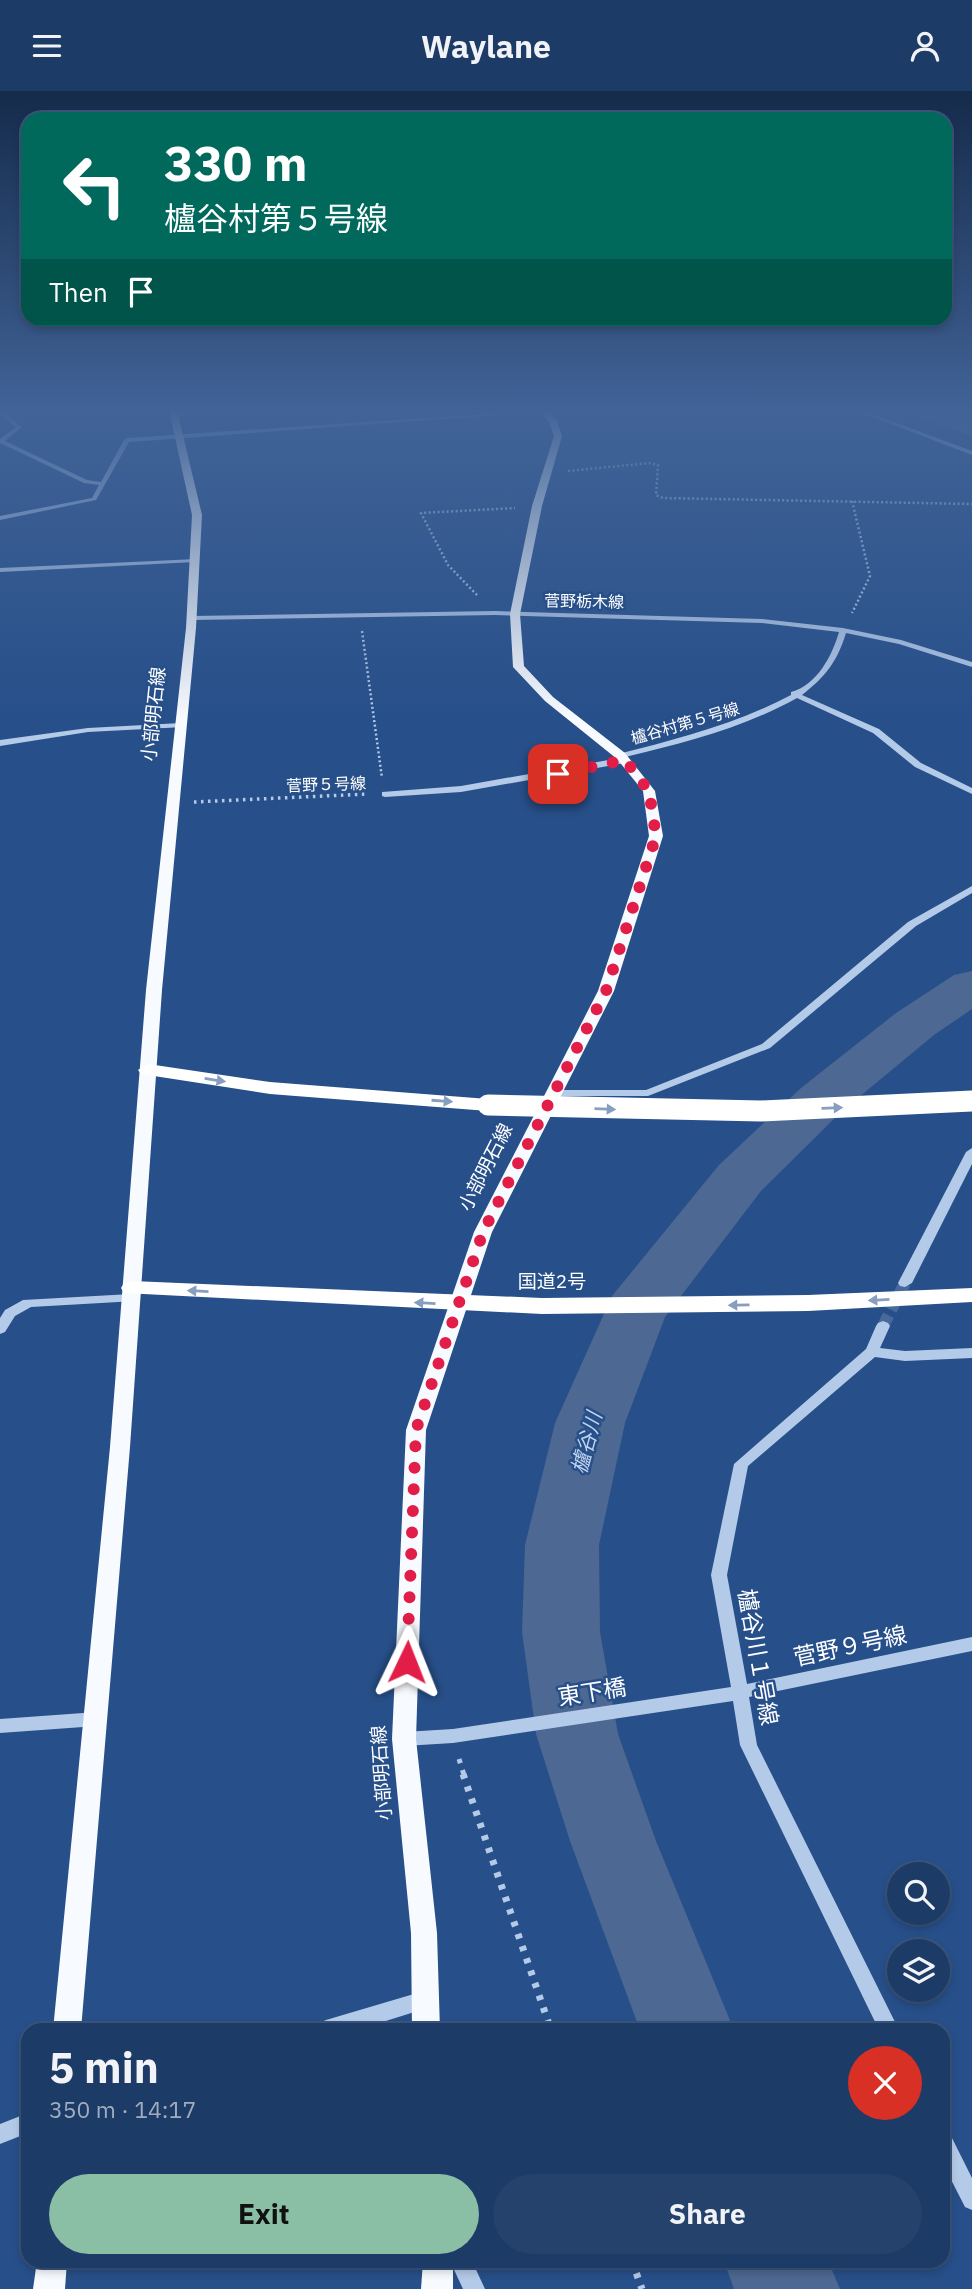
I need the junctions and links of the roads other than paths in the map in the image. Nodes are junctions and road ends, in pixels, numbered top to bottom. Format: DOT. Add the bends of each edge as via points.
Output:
graph roads {
  1 [pos="27,513"];
  2 [pos="197,513"];
  3 [pos="536,513"];
  4 [pos="0,518"];
  5 [pos="195,560"];
  6 [pos="0,570"];
  7 [pos="515,614"];
  8 [pos="191,618"];
  9 [pos="843,630"];
  10 [pos="972,665"];
  11 [pos="793,694"];
  12 [pos="181,725"];
  13 [pos="0,743"];
  14 [pos="623,758"];
  15 [pos="972,791"];
  16 [pos="385,794"];
  17 [pos="972,889"];
  18 [pos="148,1069"];
  19 [pos="554,1093"];
  20 [pos="972,1101"];
  21 [pos="972,1152"];
  22 [pos="905,1283"];
  23 [pos="132,1293"];
  24 [pos="972,1295"];
  25 [pos="459,1305"];
  26 [pos="883,1326"];
  27 [pos="0,1329"];
  28 [pos="872,1352"];
  29 [pos="972,1353"];
  30 [pos="972,1644"];
  31 [pos="737,1693"];
  32 [pos="97,1719"];
  33 [pos="0,1726"];
  34 [pos="404,1739"];
  35 [pos="424,2000"];
  36 [pos="68,2023"];
  37 [pos="349,2023"];
  38 [pos="426,2023"];
  39 [pos="886,2023"];
  40 [pos="21,2126"];
  41 [pos="0,2134"];
  42 [pos="950,2155"];
  43 [pos="972,2200"];
  44 [pos="51,2268"];
  45 [pos="438,2268"];
  46 [pos="464,2268"];
  47 [pos="49,2289"];
  48 [pos="437,2289"];
  49 [pos="474,2289"];
  1 -- 4 [label="street"];
  2 -- 5 [label="main road, 小部明石線"];
  3 -- 7 [label="main road, 小部明石線"];
  5 -- 6 [label="street"];
  5 -- 8 [label="main road, 小部明石線"];
  7 -- 8 [label="street, 菅野栃木線"];
  7 -- 9 [label="street, 菅野栃木線" via="762,621"];
  7 -- 14 [label="main road, 小部明石線" via="519,667 549,699"];
  8 -- 12 [label="main road, 小部明石線"];
  9 -- 10 [label="street, 菅野栃木線" via="901,642"];
  9 -- 11 [label="street, 櫨谷村第５号線" via="832,661 811,684"];
  11 -- 14 [label="street, 櫨谷村第５号線" via="762,714"];
  11 -- 15 [label="street" via="876,731 918,765"];
  12 -- 13 [label="street" via="88,730"];
  12 -- 18 [label="main road, 小部明石線"];
  14 -- 16 [label="street, 櫨谷村第５号線" via="461,789"];
  14 -- 19 [label="main road, 小部明石線" via="649,791 656,836 606,991"];
  17 -- 19 [label="street" via="912,924 766,1046 648,1093"];
  18 -- 20 [label="highway, one-way, bridge" via="270,1088 488,1105 761,1111"];
  18 -- 23 [label="main road, 小部明石線"];
  19 -- 25 [label="main road, 小部明石線" via="483,1232"];
  21 -- 22 [label="street"];
  25 -- 23 [label="highway, 国道2号, one-way"];
  23 -- 27 [label="street" via="27,1303 10,1313"];
  23 -- 32 [label="main road, 小部明石線"];
  24 -- 25 [label="highway, 国道2号, one-way" via="808,1303"];
  25 -- 34 [label="main road, 小部明石線" via="416,1430"];
  26 -- 28 [label="street, 櫨谷川１号線"];
  28 -- 29 [label="street" via="905,1356"];
  28 -- 31 [label="street, 櫨谷川１号線" via="741,1464 719,1575"];
  30 -- 31 [label="street, 菅野９号線"];
  31 -- 34 [label="street, 東下橋" via="453,1736"];
  31 -- 39 [label="street, 櫨谷川１号線" via="749,1745"];
  32 -- 33 [label="street"];
  32 -- 36 [label="main road, 小部明石線"];
  34 -- 35 [label="main road, 小部明石線" via="424,1933"];
  35 -- 37 [label="street"];
  35 -- 38 [label="main road, 小部明石線"];
  40 -- 41 [label="street"];
  42 -- 43 [label="street"];
  44 -- 47 [label="main road"];
  45 -- 48 [label="main road"];
  46 -- 49 [label="street"];
}
